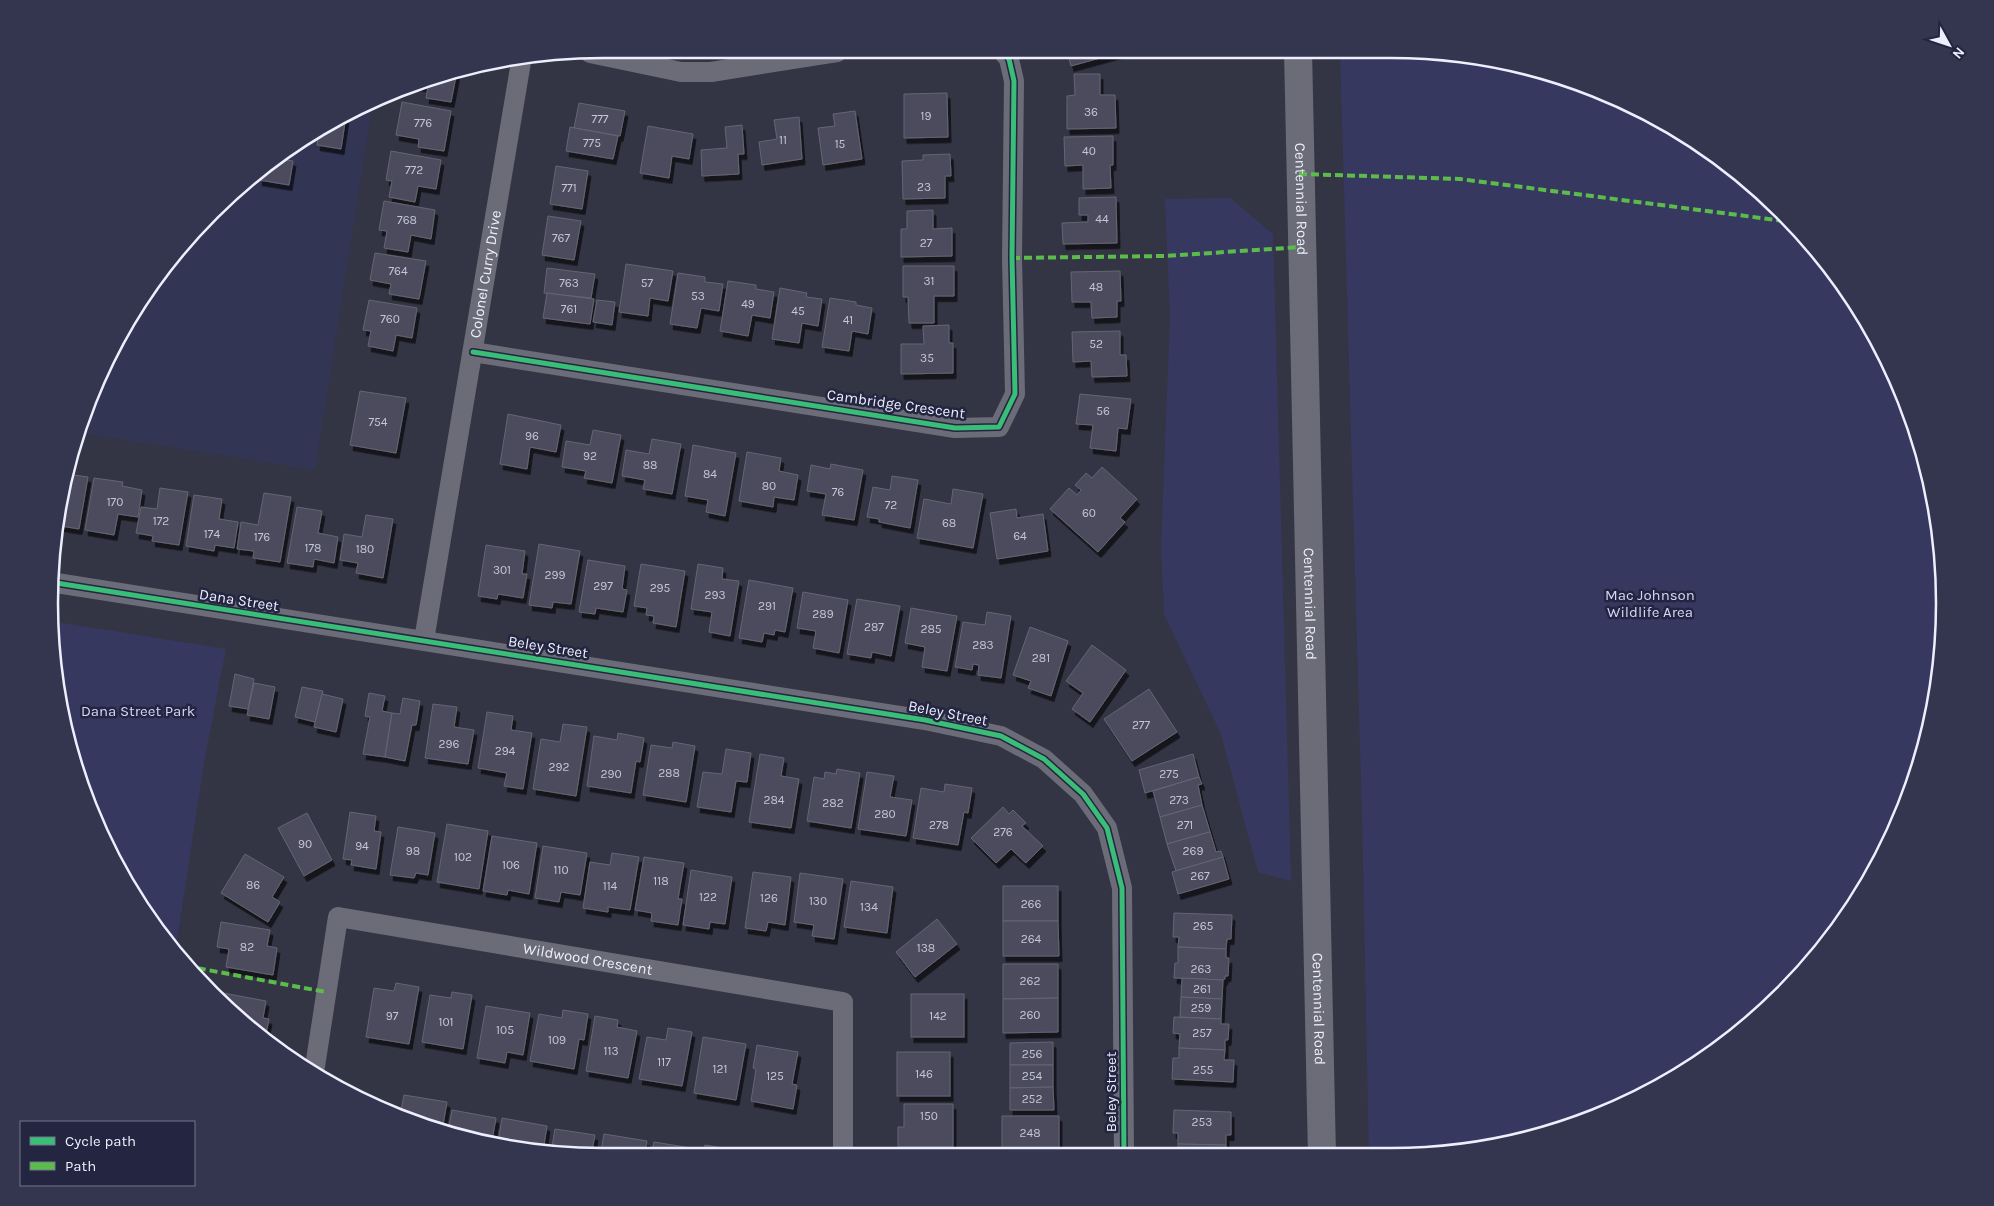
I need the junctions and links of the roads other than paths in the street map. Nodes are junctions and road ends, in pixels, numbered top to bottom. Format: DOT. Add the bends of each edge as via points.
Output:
graph roads {
  1 [pos="614,58"];
  2 [pos="800,58"];
  3 [pos="1008,58"];
  4 [pos="1298,58"];
  5 [pos="521,64"];
  6 [pos="473,352"];
  7 [pos="59,583"];
  8 [pos="424,640"];
  9 [pos="315,1066"];
  10 [pos="843,1148"];
  11 [pos="1124,1148"];
  12 [pos="1322,1148"];
  1 -- 2 [label="street" via="681,72 711,72"];
  3 -- 6 [label="street, Cambridge Crescent" via="1014,81 1012,258 1015,394 999,427 955,428"];
  4 -- 12 [label="main road, Centennial Road"];
  5 -- 6 [label="street, Colonel Curry Drive"];
  6 -- 8 [label="street, Colonel Curry Drive"];
  7 -- 8 [label="street, Dana Street"];
  8 -- 11 [label="street, Beley Street" via="925,720 1001,736 1044,759 1083,794 1107,828 1122,888"];
  9 -- 10 [label="street, Wildwood Crescent" via="338,917 843,1002"];
}
